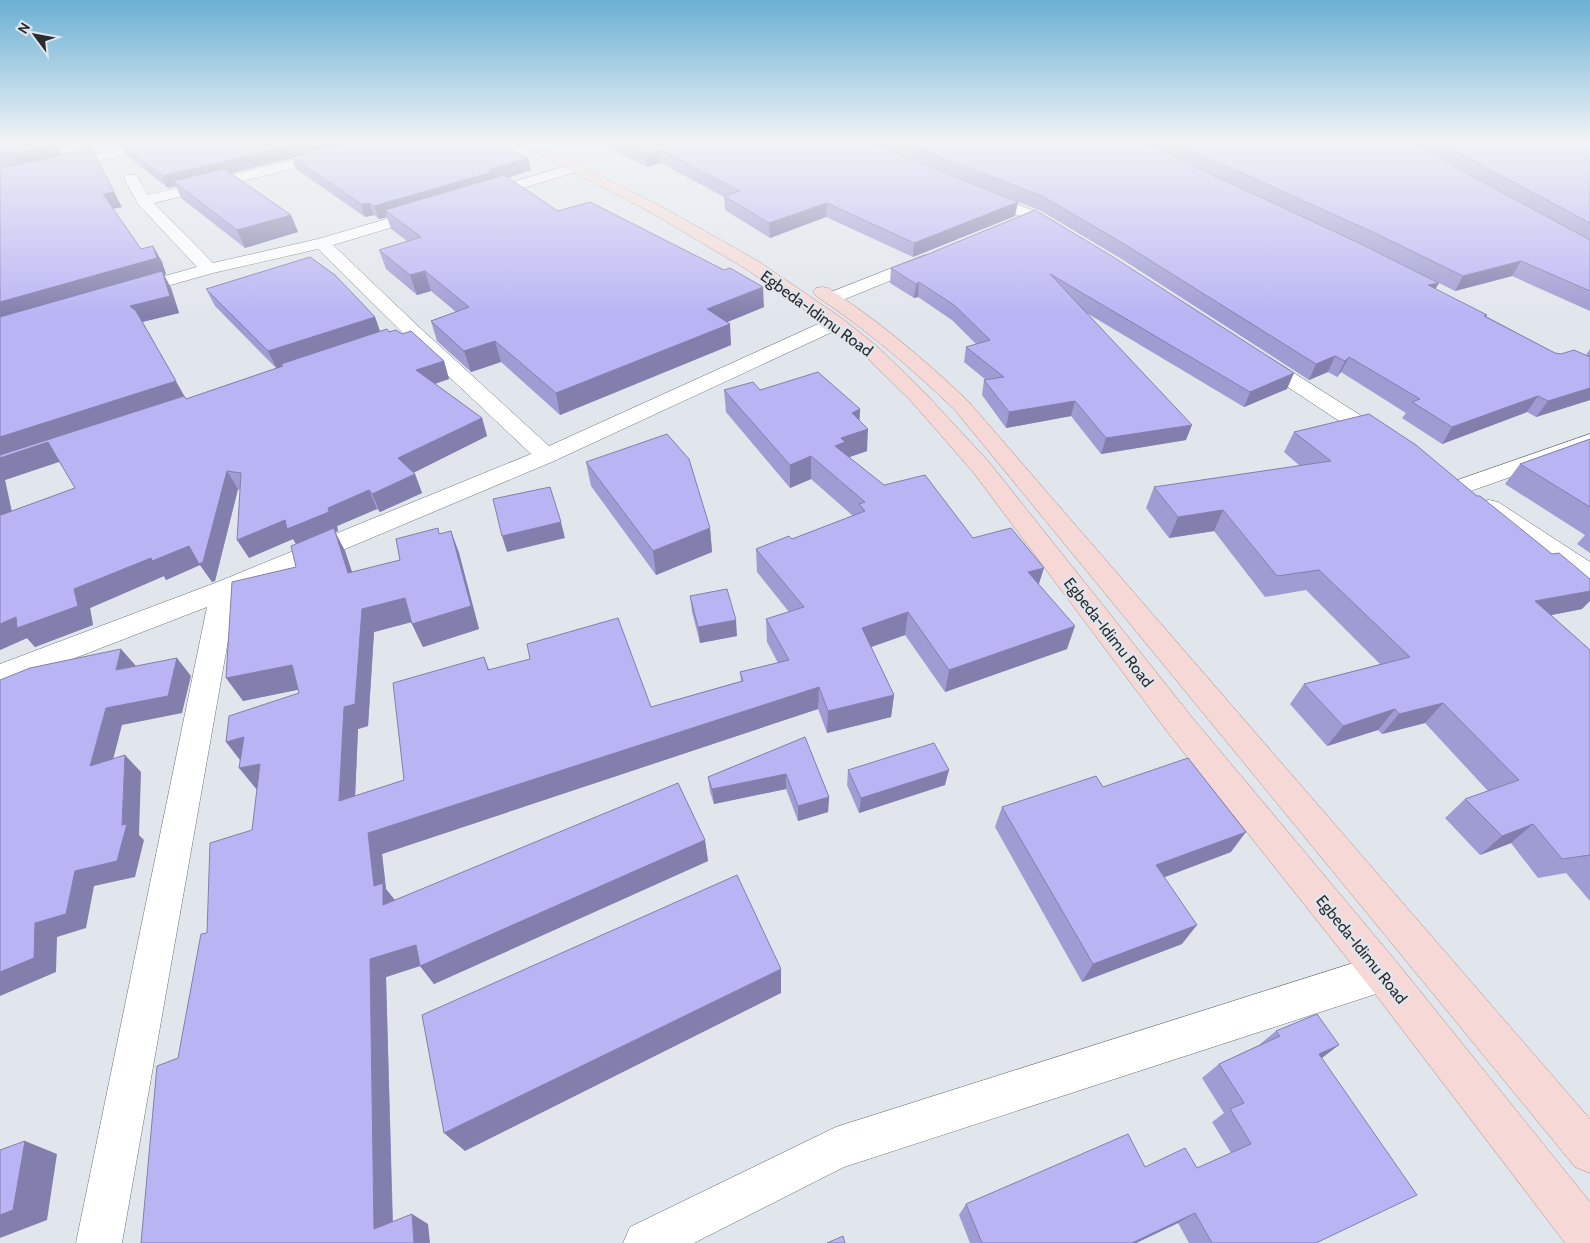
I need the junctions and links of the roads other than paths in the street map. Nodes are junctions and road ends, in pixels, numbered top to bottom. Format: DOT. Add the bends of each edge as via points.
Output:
graph roads {
  1 [pos="147,200"];
  2 [pos="468,200"];
  3 [pos="638,200"];
  4 [pos="664,200"];
  5 [pos="994,200"];
  6 [pos="143,201"];
  7 [pos="465,201"];
  8 [pos="437,209"];
  9 [pos="1034,216"];
  10 [pos="1016,224"];
  11 [pos="1074,240"];
  12 [pos="322,243"];
  13 [pos="942,254"];
  14 [pos="209,268"];
  15 [pos="114,297"];
  16 [pos="834,311"];
  17 [pos="1244,349"];
  18 [pos="1590,441"];
  19 [pos="1400,450"];
  20 [pos="546,456"];
  21 [pos="1590,574"];
  22 [pos="224,590"];
  23 [pos="0,676"];
  24 [pos="1382,973"];
  25 [pos="1590,1152"];
  26 [pos="1590,1238"];
  27 [pos="99,1243"];
  28 [pos="646,1243"];
  1 -- 6 [label="street"];
  2 -- 7 [label="street"];
  3 -- 16 [label="main road, Egbeda-Idimu Road"];
  4 -- 16 [label="main road, Egbeda-Idimu Road" via="756,250"];
  5 -- 9 [label="street"];
  6 -- 14 [label="street"];
  8 -- 12 [label="street"];
  9 -- 10 [label="street"];
  9 -- 11 [label="street"];
  12 -- 14 [label="street"];
  12 -- 20 [label="street" via="403,336"];
  13 -- 16 [label="street"];
  14 -- 15 [label="street"];
  16 -- 20 [label="street"];
  16 -- 24 [label="main road, Egbeda-Idimu Road" via="918,396 981,467 1180,725"];
  16 -- 25 [label="main road, Egbeda-Idimu Road" via="856,314 915,361 961,405"];
  17 -- 19 [label="street"];
  18 -- 21 [label="street" via="1449,482"];
  20 -- 22 [label="street"];
  22 -- 23 [label="street"];
  22 -- 27 [label="street"];
  24 -- 26 [label="main road, Egbeda-Idimu Road"];
  24 -- 28 [label="street" via="836,1148"];
}
